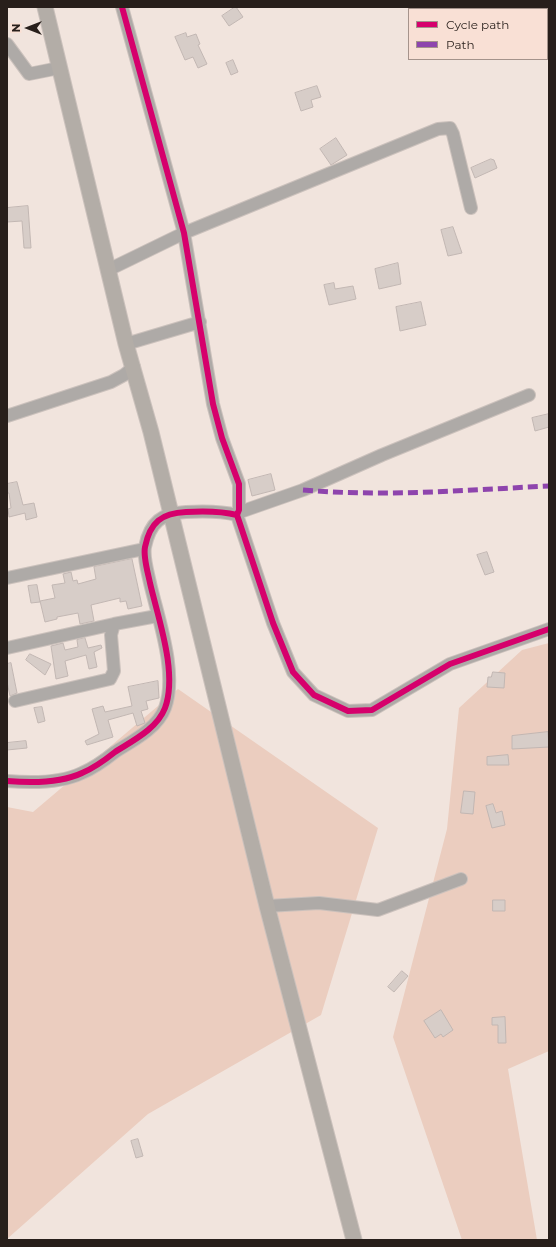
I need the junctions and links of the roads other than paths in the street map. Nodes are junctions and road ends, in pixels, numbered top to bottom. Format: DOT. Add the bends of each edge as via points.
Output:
graph roads {
  1 [pos="45,7"];
  2 [pos="122,7"];
  3 [pos="7,44"];
  4 [pos="59,68"];
  5 [pos="471,208"];
  6 [pos="184,232"];
  7 [pos="108,270"];
  8 [pos="200,322"];
  9 [pos="126,344"];
  10 [pos="134,367"];
  11 [pos="529,395"];
  12 [pos="7,416"];
  13 [pos="170,513"];
  14 [pos="238,513"];
  15 [pos="144,549"];
  16 [pos="7,578"];
  17 [pos="158,616"];
  18 [pos="114,624"];
  19 [pos="549,629"];
  20 [pos="7,648"];
  21 [pos="16,701"];
  22 [pos="7,781"];
  23 [pos="461,879"];
  24 [pos="267,906"];
  25 [pos="354,1240"];
  1 -- 4 [label="main road"];
  2 -- 6 [label="street"];
  3 -- 4 [label="street" via="29,74"];
  4 -- 7 [label="main road"];
  5 -- 6 [label="street" via="453,134 450,128 438,128"];
  6 -- 7 [label="street"];
  6 -- 8 [label="street"];
  7 -- 9 [label="main road"];
  8 -- 9 [label="street"];
  8 -- 14 [label="street" via="213,404 239,484"];
  9 -- 10 [label="main road"];
  10 -- 12 [label="street" via="111,382"];
  10 -- 13 [label="main road"];
  11 -- 14 [label="street" via="303,490"];
  13 -- 14 [label="street"];
  13 -- 15 [label="street" via="157,521"];
  13 -- 24 [label="main road"];
  14 -- 19 [label="street" via="273,624 293,672 314,695 348,712 372,710 450,664"];
  15 -- 16 [label="street"];
  15 -- 17 [label="street"];
  17 -- 18 [label="street"];
  17 -- 22 [label="street" via="168,678 168,696 158,719 144,733 81,774 42,781"];
  18 -- 20 [label="street"];
  18 -- 21 [label="street" via="111,635 114,671 110,679"];
  23 -- 24 [label="street" via="378,910 319,903"];
  24 -- 25 [label="main road"];
}
